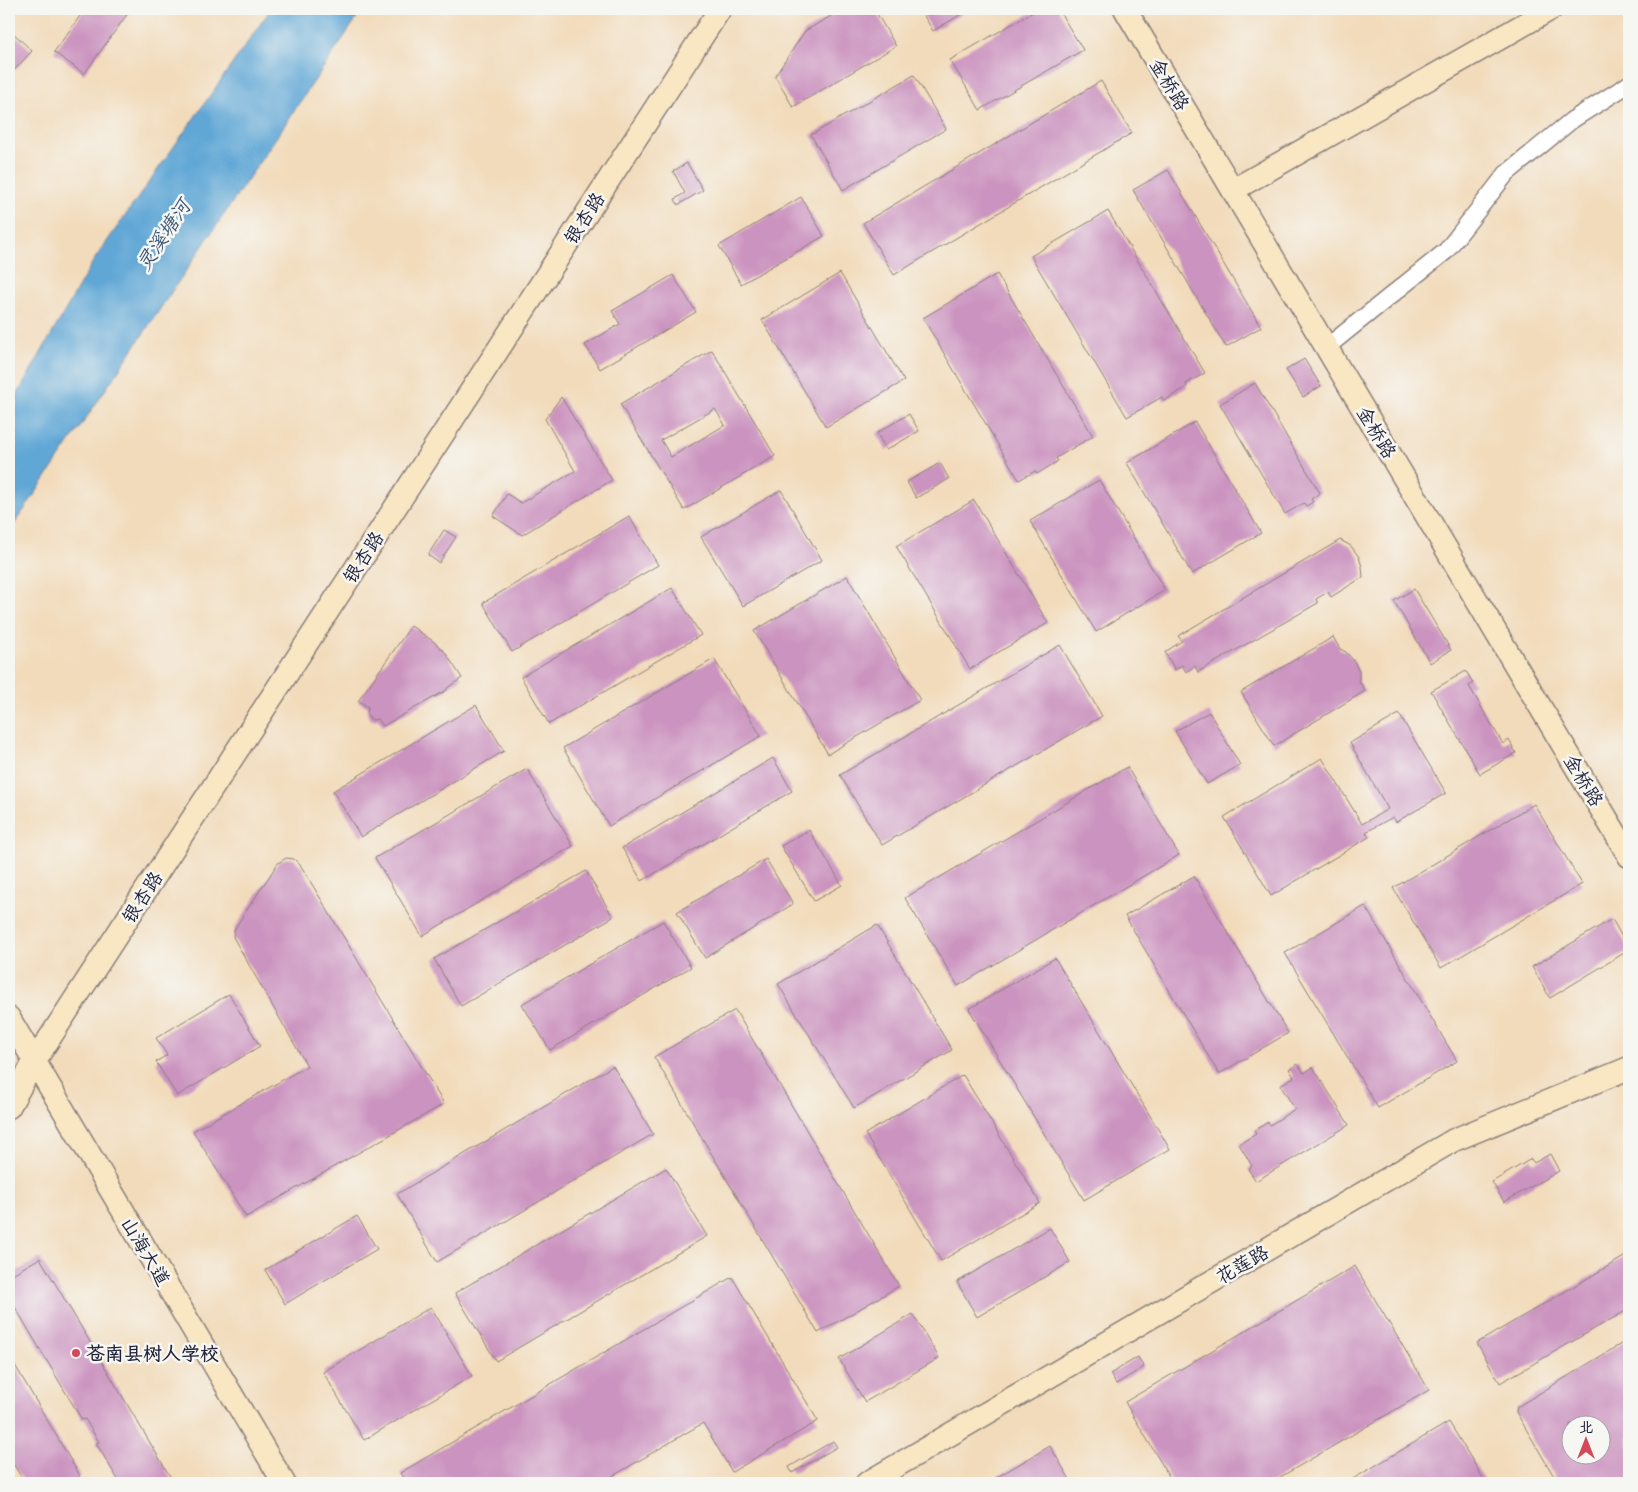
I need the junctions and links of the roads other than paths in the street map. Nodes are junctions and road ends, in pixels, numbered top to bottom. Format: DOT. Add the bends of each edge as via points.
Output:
graph roads {
  1 [pos="720,9"];
  2 [pos="1125,9"];
  3 [pos="1551,9"];
  4 [pos="1629,84"];
  5 [pos="1233,190"];
  6 [pos="1327,347"];
  7 [pos="1629,856"];
  8 [pos="9,1018"];
  9 [pos="34,1062"];
  10 [pos="1629,1068"];
  11 [pos="9,1107"];
  12 [pos="284,1483"];
  13 [pos="867,1483"];
  1 -- 9 [label="street, 银杏路"];
  2 -- 5 [label="street, 金桥路"];
  3 -- 5 [label="street"];
  4 -- 6 [label="street" via="1572,120 1506,174 1446,251"];
  5 -- 6 [label="street, 金桥路"];
  6 -- 7 [label="street, 金桥路"];
  8 -- 9 [label="street, 山海大道"];
  9 -- 11 [label="street, 银杏路"];
  9 -- 12 [label="street, 山海大道"];
  10 -- 13 [label="street, 花莲路" via="1454,1140"];
}
